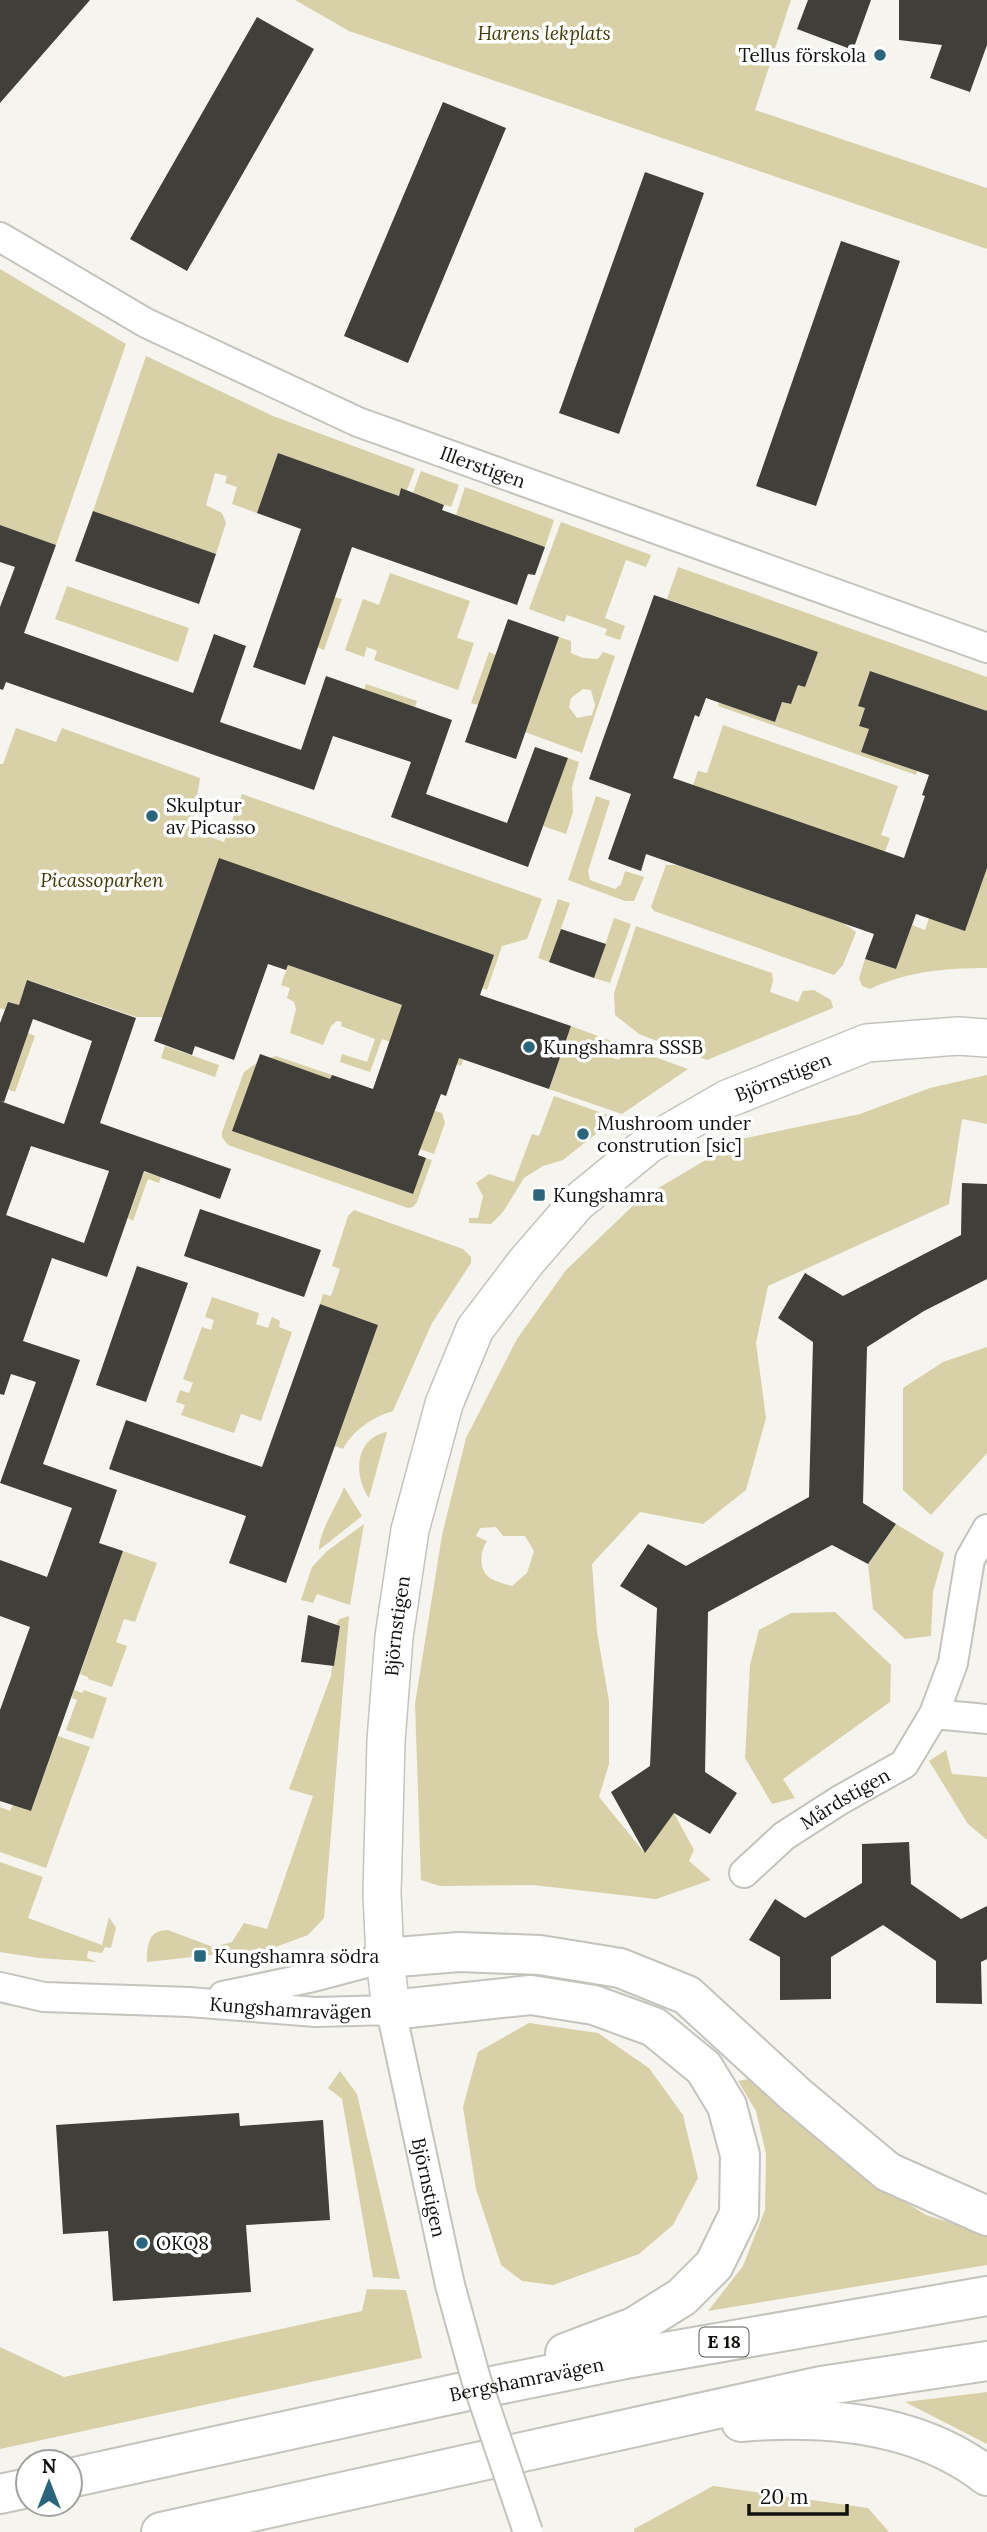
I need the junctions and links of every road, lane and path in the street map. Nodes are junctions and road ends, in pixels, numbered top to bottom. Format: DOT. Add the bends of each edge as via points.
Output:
graph roads {
  1 [pos="0,237"];
  2 [pos="987,648"];
  3 [pos="987,1038"];
  4 [pos="987,1529"];
  5 [pos="934,1714"];
  6 [pos="987,1720"];
  7 [pos="744,1872"];
  8 [pos="385,1958"];
  9 [pos="0,1987"];
  10 [pos="190,2002"];
  11 [pos="391,2010"];
  12 [pos="987,2216"];
  13 [pos="987,2296"];
  14 [pos="987,2361"];
  15 [pos="463,2392"];
  16 [pos="597,2436"];
  17 [pos="84,2476"];
  18 [pos="987,2476"];
  19 [pos="161,2532"];
  20 [pos="528,2532"];
  1 -- 2 [label="street, Illerstigen" via="146,323 358,422"];
  3 -- 8 [label="street, Björnstigen" via="867,1043 727,1100 649,1144 578,1203 475,1329 443,1404 410,1530 394,1637 386,1741"];
  4 -- 5 [label="street, Mårdstigen" via="970,1559 953,1663"];
  5 -- 6 [label="street"];
  5 -- 7 [label="street, Mårdstigen" via="904,1764 784,1836"];
  8 -- 10 [label="street, Kungshamravägen"];
  8 -- 11 [label="street, Björnstigen"];
  8 -- 12 [label="highway" via="459,1952 540,1955 620,1968 687,1995 888,2172"];
  9 -- 10 [label="street, Kungshamravägen" via="44,1997"];
  10 -- 11 [label="street, Kungshamravägen" via="316,2012"];
  11 -- 15 [label="highway" via="531,1995 594,2005 654,2027 704,2068 727,2106 740,2155 739,2214 714,2265 682,2297 634,2326"];
  11 -- 20 [label="street, Björnstigen, bridge" via="450,2285 475,2379"];
  13 -- 15 [label="highway, Bergshamravägen / E 18"];
  14 -- 16 [label="highway" via="821,2386"];
  15 -- 17 [label="highway, Bergshamravägen / E 18"];
  16 -- 18 [label="highway" via="773,2420 866,2424 928,2443"];
  16 -- 19 [label="highway"];
}
